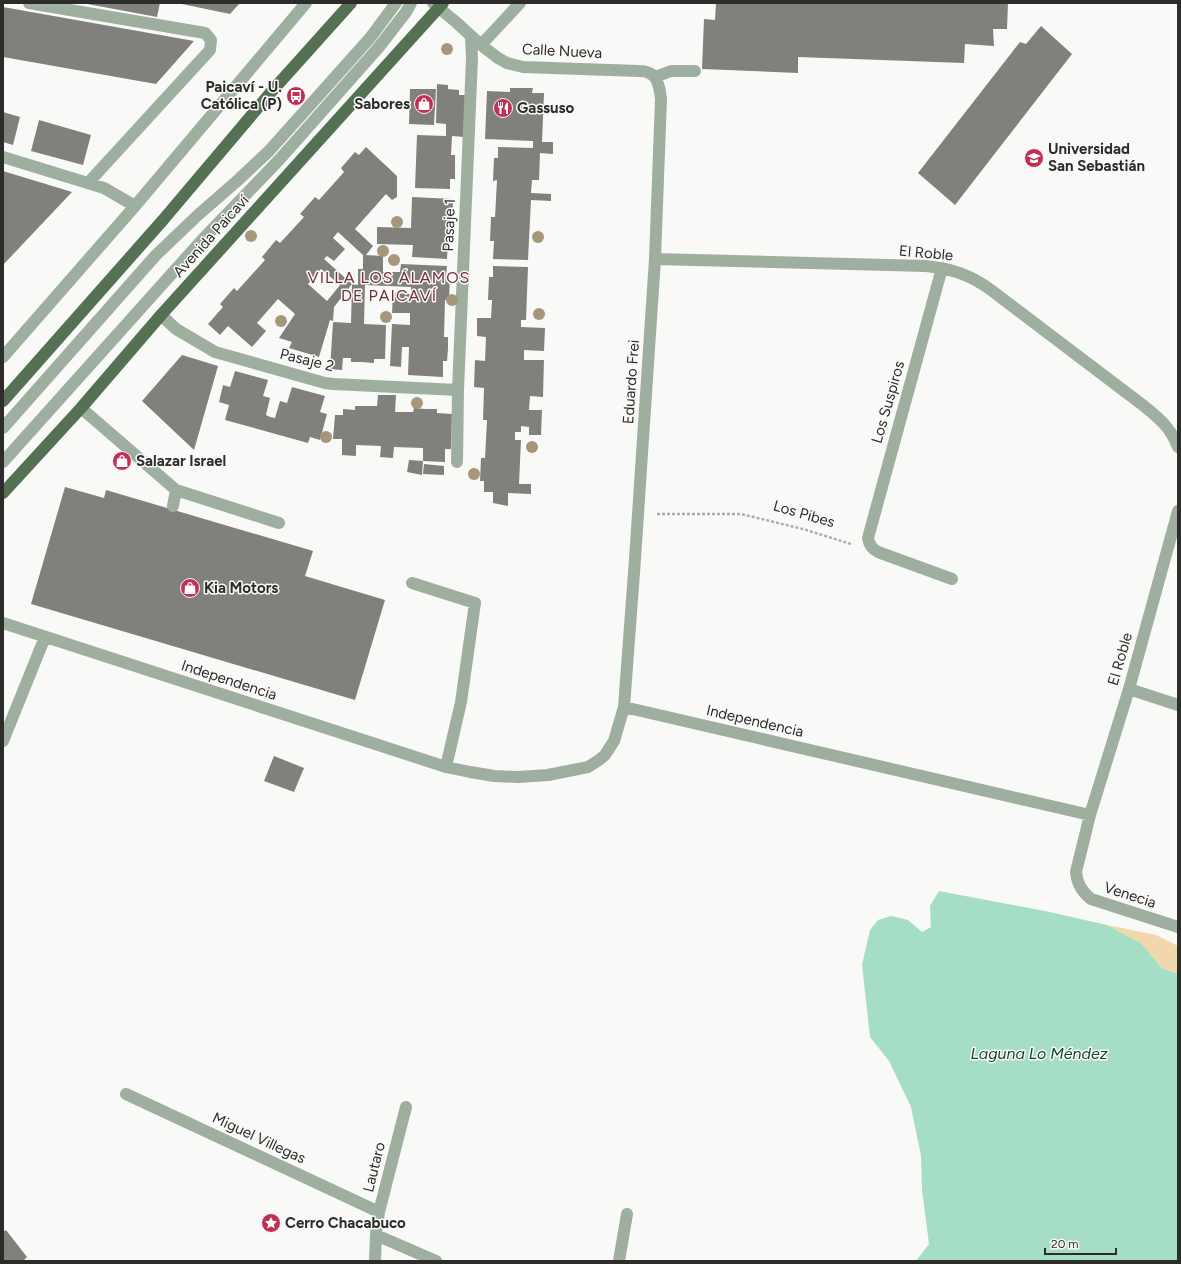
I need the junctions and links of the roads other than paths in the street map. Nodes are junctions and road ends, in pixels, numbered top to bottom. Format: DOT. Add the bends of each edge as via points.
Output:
graph roads {
  1 [pos="29,3"];
  2 [pos="351,3"];
  3 [pos="396,3"];
  4 [pos="411,3"];
  5 [pos="520,3"];
  6 [pos="305,4"];
  7 [pos="438,5"];
  8 [pos="471,36"];
  9 [pos="480,45"];
  10 [pos="696,71"];
  11 [pos="655,77"];
  12 [pos="3,157"];
  13 [pos="89,182"];
  14 [pos="136,206"];
  15 [pos="655,259"];
  16 [pos="942,268"];
  17 [pos="161,315"];
  18 [pos="3,357"];
  19 [pos="458,390"];
  20 [pos="3,401"];
  21 [pos="81,408"];
  22 [pos="3,428"];
  23 [pos="1178,446"];
  24 [pos="3,462"];
  25 [pos="457,462"];
  26 [pos="176,490"];
  27 [pos="3,493"];
  28 [pos="173,506"];
  29 [pos="1178,512"];
  30 [pos="279,523"];
  31 [pos="952,579"];
  32 [pos="412,583"];
  33 [pos="3,623"];
  34 [pos="45,637"];
  35 [pos="1129,689"];
  36 [pos="1178,705"];
  37 [pos="624,707"];
  38 [pos="3,741"];
  39 [pos="446,767"];
  40 [pos="1090,815"];
  41 [pos="1178,927"];
  42 [pos="126,1094"];
  43 [pos="406,1107"];
  44 [pos="379,1212"];
  45 [pos="627,1214"];
  46 [pos="376,1235"];
  47 [pos="375,1261"];
  48 [pos="436,1261"];
  49 [pos="618,1261"];
  1 -- 13 [label="street" via="205,33 211,40 210,50"];
  2 -- 20 [label="main road"];
  3 -- 22 [label="street" via="370,38 269,151 156,255"];
  4 -- 24 [label="street" via="379,47 316,118 202,240"];
  5 -- 9 [label="street"];
  6 -- 14 [label="street"];
  7 -- 8 [label="street, Calle Nueva"];
  7 -- 17 [label="main road, Avenida Paicaví"];
  8 -- 9 [label="street, Calle Nueva"];
  8 -- 19 [label="street, Pasaje 1"];
  9 -- 11 [label="street, Calle Nueva" via="507,63 523,67 639,71"];
  10 -- 11 [label="street" via="671,71"];
  11 -- 15 [label="street, Eduardo Frei" via="662,99"];
  12 -- 13 [label="street"];
  13 -- 14 [label="street"];
  14 -- 18 [label="street"];
  15 -- 16 [label="street, El Roble"];
  15 -- 37 [label="street, Eduardo Frei"];
  16 -- 23 [label="street, El Roble" via="979,281 997,294 1164,422"];
  16 -- 31 [label="street, Los Suspiros" via="868,538 869,545 878,552"];
  17 -- 19 [label="street, Pasaje 2" via="176,330 215,352 325,383"];
  17 -- 21 [label="main road, Avenida Paicaví"];
  19 -- 25 [label="street, Pasaje 1"];
  21 -- 26 [label="street"];
  21 -- 27 [label="main road, Avenida Paicaví"];
  26 -- 28 [label="street"];
  26 -- 30 [label="street"];
  29 -- 35 [label="street, El Roble"];
  32 -- 39 [label="street" via="475,603 461,702"];
  33 -- 34 [label="street, Independencia"];
  34 -- 38 [label="street"];
  34 -- 39 [label="street, Independencia"];
  35 -- 36 [label="street"];
  35 -- 40 [label="street, El Roble"];
  37 -- 39 [label="street, Independencia" via="610,748 588,767 548,775 518,777 494,776"];
  37 -- 40 [label="street, Independencia"];
  40 -- 41 [label="street, Venecia" via="1076,872 1077,881 1085,895"];
  42 -- 44 [label="street, Miguel Villegas"];
  43 -- 44 [label="street, Lautaro"];
  44 -- 46 [label="street, Lautaro"];
  45 -- 49 [label="street"];
  46 -- 47 [label="street, Lautaro"];
  46 -- 48 [label="street"];
}
